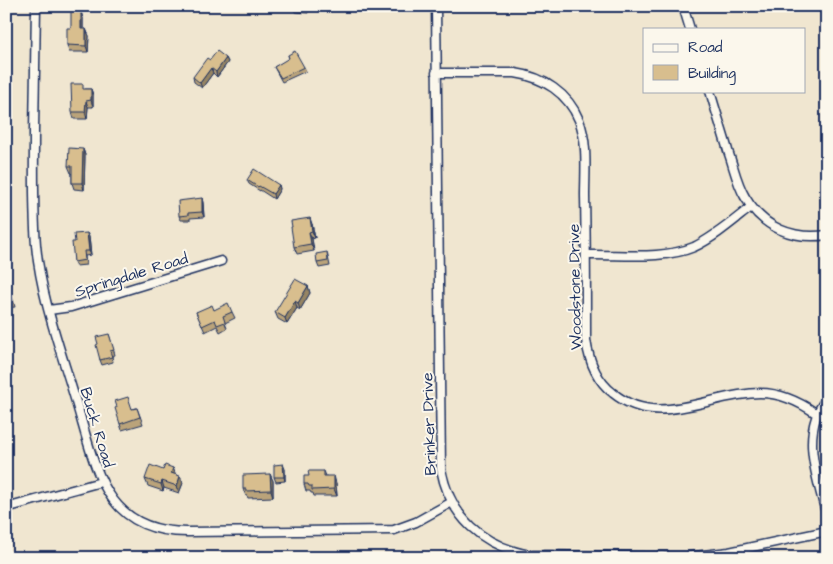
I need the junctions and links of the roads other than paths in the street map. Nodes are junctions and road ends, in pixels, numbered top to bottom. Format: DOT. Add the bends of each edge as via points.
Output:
graph roads {
  1 [pos="36,6"];
  2 [pos="436,6"];
  3 [pos="683,6"];
  4 [pos="690,28"];
  5 [pos="436,73"];
  6 [pos="710,92"];
  7 [pos="751,207"];
  8 [pos="827,235"];
  9 [pos="586,255"];
  10 [pos="221,261"];
  11 [pos="49,310"];
  12 [pos="827,398"];
  13 [pos="817,414"];
  14 [pos="101,482"];
  15 [pos="452,502"];
  16 [pos="6,508"];
  17 [pos="827,516"];
  18 [pos="827,531"];
  1 -- 11 [label="street, Buck Road" via="34,204 36,246"];
  2 -- 5 [label="street, Brinker Drive"];
  3 -- 4 [label="street"];
  5 -- 9 [label="street, Woodstone Drive" via="525,74 544,82 565,98 578,120 583,138"];
  5 -- 15 [label="street, Brinker Drive" via="441,469"];
  6 -- 7 [label="street" via="740,187"];
  7 -- 8 [label="street" via="771,225 796,236"];
  7 -- 9 [label="street" via="707,240 679,252"];
  9 -- 13 [label="street, Woodstone Drive" via="587,350 596,375 618,397 641,408 670,410 748,394 773,394 796,401"];
  10 -- 11 [label="street, Springdale Road" via="71,307"];
  11 -- 14 [label="street, Buck Road"];
  12 -- 13 [label="street"];
  13 -- 17 [label="street" via="812,448"];
  14 -- 15 [label="street, Buck Road" via="128,515 147,526 172,532 394,530"];
  14 -- 16 [label="street"];
  15 -- 18 [label="street, Brinker Drive" via="468,524 484,538 503,548 530,555 694,556 729,552"];
}
